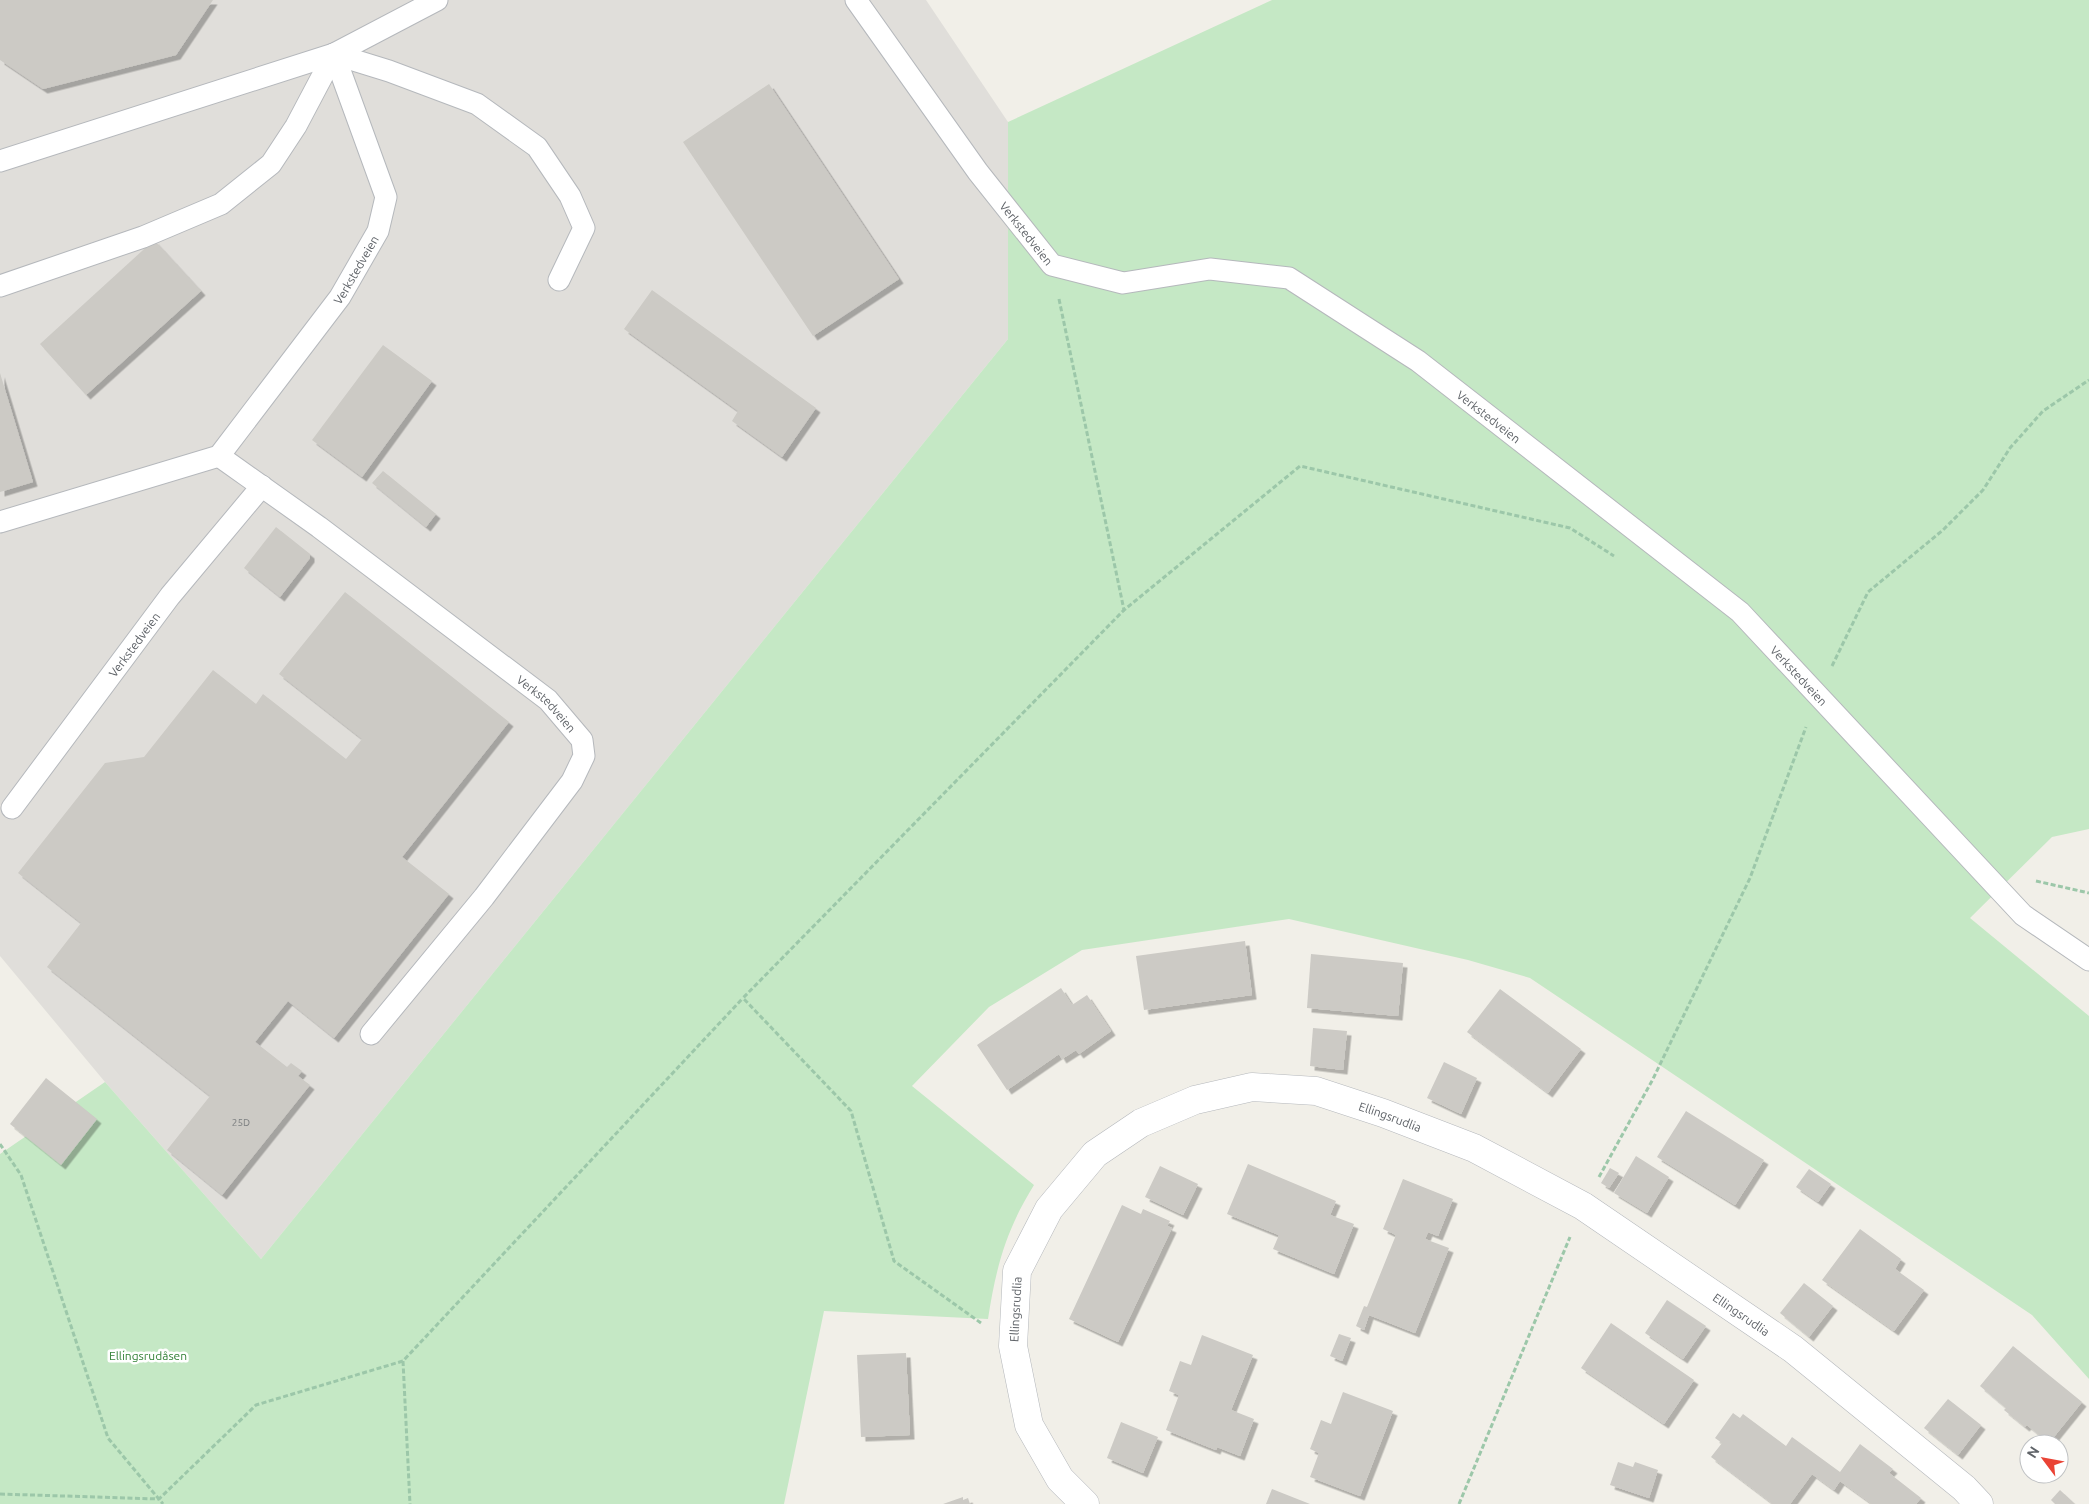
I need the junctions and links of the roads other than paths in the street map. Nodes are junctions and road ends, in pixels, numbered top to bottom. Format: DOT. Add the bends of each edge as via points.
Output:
graph roads {
  1 [pos="437,0"];
  2 [pos="856,0"];
  3 [pos="334,54"];
  4 [pos="0,162"];
  5 [pos="559,280"];
  6 [pos="0,286"];
  7 [pos="219,456"];
  8 [pos="262,486"];
  9 [pos="0,522"];
  10 [pos="12,808"];
  11 [pos="2089,960"];
  12 [pos="370,1034"];
  13 [pos="1085,1504"];
  14 [pos="1979,1504"];
  1 -- 3 [label="lane"];
  2 -- 11 [label="lane, Verkstedveien" via="978,172 1052,264 1123,283 1210,269 1289,278 1418,361 1732,606 2023,915"];
  3 -- 4 [label="lane"];
  3 -- 5 [label="lane" via="477,104 537,147 570,196 584,228"];
  3 -- 6 [label="lane" via="296,126 271,164 220,204 143,237"];
  3 -- 7 [label="lane, Verkstedveien" via="386,197 378,231 340,297"];
  7 -- 8 [label="lane, Verkstedveien"];
  7 -- 9 [label="lane"];
  8 -- 10 [label="lane, Verkstedveien" via="170,596"];
  8 -- 12 [label="lane, Verkstedveien" via="548,700 582,740 584,756 572,781 484,897"];
  13 -- 14 [label="street, Ellingsrudlia" via="1060,1479 1028,1425 1013,1346 1017,1271 1049,1209 1095,1154 1141,1123 1194,1100 1252,1087 1316,1091 1384,1113 1474,1148 1583,1206 1793,1349 1964,1488"];
}
